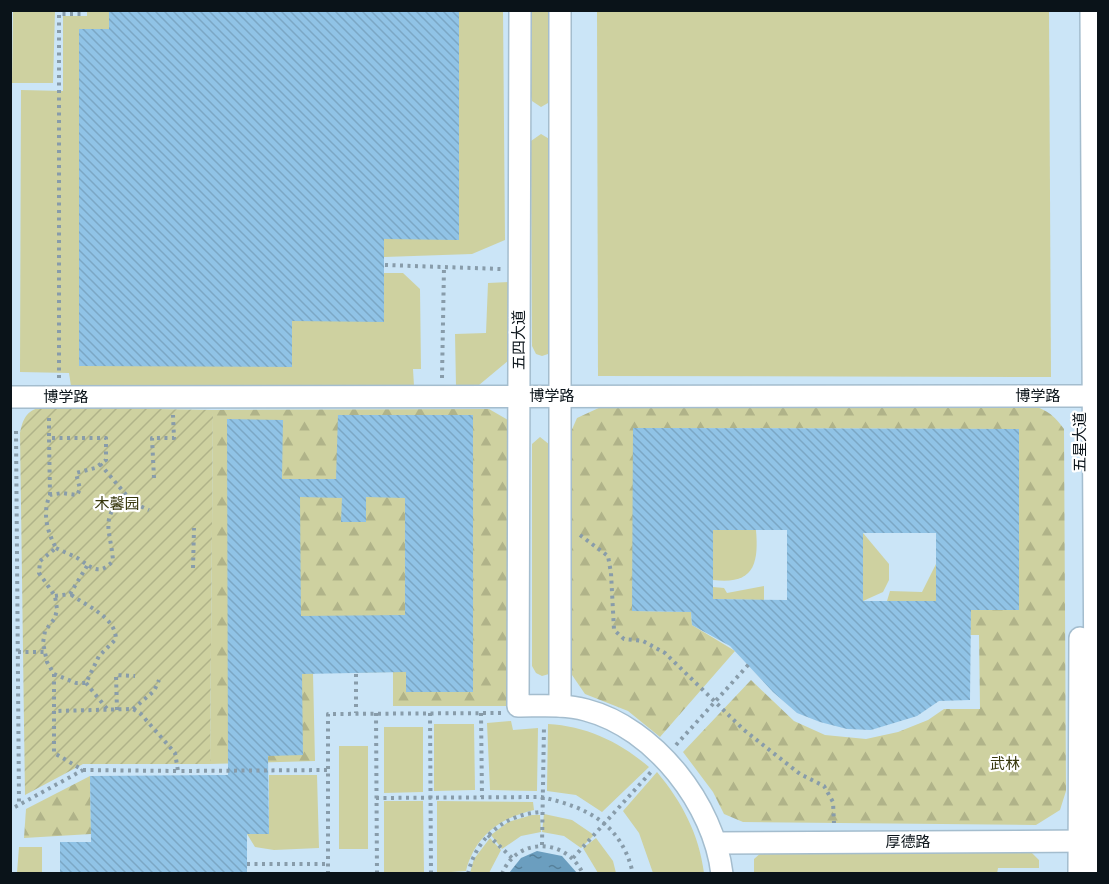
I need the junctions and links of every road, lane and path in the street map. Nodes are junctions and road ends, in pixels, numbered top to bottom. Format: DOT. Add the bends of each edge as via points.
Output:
graph roads {
  1 [pos="83,10"];
  2 [pos="520,10"];
  3 [pos="560,10"];
  4 [pos="1079,10"];
  5 [pos="1091,10"];
  6 [pos="385,265"];
  7 [pos="444,267"];
  8 [pos="519,269"];
  9 [pos="561,396"];
  10 [pos="1090,396"];
  11 [pos="10,397"];
  12 [pos="60,397"];
  13 [pos="173,397"];
  14 [pos="442,397"];
  15 [pos="519,397"];
  16 [pos="16,431"];
  17 [pos="100,464"];
  18 [pos="154,478"];
  19 [pos="50,495"];
  20 [pos="124,495"];
  21 [pos="149,510"];
  22 [pos="561,524"];
  23 [pos="194,528"];
  24 [pos="56,548"];
  25 [pos="87,566"];
  26 [pos="193,568"];
  27 [pos="1091,589"];
  28 [pos="70,594"];
  29 [pos="55,596"];
  30 [pos="18,652"];
  31 [pos="46,652"];
  32 [pos="749,664"];
  33 [pos="54,674"];
  34 [pos="356,674"];
  35 [pos="135,676"];
  36 [pos="159,680"];
  37 [pos="86,683"];
  38 [pos="714,703"];
  39 [pos="518,706"];
  40 [pos="552,706"];
  41 [pos="108,710"];
  42 [pos="117,710"];
  43 [pos="133,710"];
  44 [pos="54,711"];
  45 [pos="356,713"];
  46 [pos="376,713"];
  47 [pos="430,713"];
  48 [pos="482,713"];
  49 [pos="663,759"];
  50 [pos="83,770"];
  51 [pos="328,770"];
  52 [pos="178,771"];
  53 [pos="430,797"];
  54 [pos="482,797"];
  55 [pos="543,797"];
  56 [pos="376,798"];
  57 [pos="543,812"];
  58 [pos="606,824"];
  59 [pos="488,835"];
  60 [pos="1092,841"];
  61 [pos="834,842"];
  62 [pos="717,843"];
  63 [pos="542,845"];
  64 [pos="512,858"];
  65 [pos="573,858"];
  66 [pos="247,864"];
  67 [pos="328,864"];
  68 [pos="328,873"];
  69 [pos="377,873"];
  70 [pos="431,873"];
  71 [pos="468,873"];
  72 [pos="502,873"];
  73 [pos="583,873"];
  74 [pos="633,873"];
  75 [pos="722,873"];
  76 [pos="1078,873"];
  77 [pos="1096,873"];
  1 -- 12 [label="path" via="83,14 59,14"];
  2 -- 8 [label="lane, 五四大道"];
  3 -- 9 [label="lane"];
  4 -- 10 [label="lane, 五星大道"];
  5 -- 10 [label="lane, 五星大道"];
  6 -- 7 [label="path"];
  7 -- 8 [label="path"];
  7 -- 14 [label="path"];
  8 -- 15 [label="lane, 五四大道"];
  9 -- 10 [label="lane, 博学路"];
  9 -- 15 [label="lane, 博学路"];
  9 -- 22 [label="lane"];
  10 -- 27 [label="lane, 五星大道"];
  11 -- 12 [label="lane, 博学路"];
  12 -- 13 [label="lane, 博学路"];
  13 -- 14 [label="lane, 博学路"];
  13 -- 18 [label="path" via="174,438 152,438"];
  14 -- 15 [label="lane, 博学路"];
  15 -- 39 [label="lane, 五四大道"];
  16 -- 30 [label="path"];
  17 -- 19 [label="path" via="76,473 80,489 77,495"];
  17 -- 19 [label="path" via="106,460 106,438 49,438"];
  17 -- 20 [label="path"];
  19 -- 24 [label="path" via="45,506 48,531"];
  20 -- 21 [label="path"];
  20 -- 25 [label="path" via="108,516 113,561 98,570"];
  22 -- 38 [label="path" via="608,556 614,630 624,639 643,641 664,653"];
  22 -- 40 [label="lane"];
  23 -- 26 [label="path"];
  24 -- 25 [label="path"];
  24 -- 29 [label="path" via="40,561 39,573"];
  25 -- 28 [label="path"];
  27 -- 60 [label="lane, 五星大道"];
  28 -- 29 [label="path"];
  28 -- 37 [label="path" via="103,614 116,631 116,639 99,656"];
  29 -- 31 [label="path" via="56,618 45,631"];
  30 -- 31 [label="path"];
  30 -- 50 [label="path" via="17,806"];
  31 -- 33 [label="path"];
  32 -- 38 [label="path"];
  33 -- 37 [label="path"];
  33 -- 44 [label="path"];
  34 -- 45 [label="path"];
  35 -- 42 [label="path" via="116,675"];
  36 -- 43 [label="path" via="154,691"];
  37 -- 41 [label="path"];
  38 -- 49 [label="path"];
  38 -- 61 [label="path" via="800,774 824,786 833,802"];
  39 -- 40 [label="lane"];
  39 -- 48 [label="path" via="507,713"];
  40 -- 49 [label="lane" via="587,710 625,727"];
  40 -- 55 [label="path"];
  41 -- 42 [label="path"];
  41 -- 44 [label="path"];
  42 -- 43 [label="path"];
  43 -- 52 [label="path" via="174,753"];
  44 -- 50 [label="path" via="54,753"];
  45 -- 46 [label="path"];
  45 -- 51 [label="path" via="328,714"];
  46 -- 47 [label="path"];
  46 -- 56 [label="path"];
  47 -- 48 [label="path"];
  47 -- 53 [label="path"];
  48 -- 54 [label="path"];
  49 -- 58 [label="path"];
  49 -- 62 [label="lane" via="703,809"];
  50 -- 52 [label="path"];
  51 -- 52 [label="path"];
  51 -- 67 [label="path"];
  53 -- 54 [label="path"];
  53 -- 56 [label="path"];
  53 -- 70 [label="path"];
  54 -- 55 [label="path"];
  55 -- 57 [label="path"];
  55 -- 58 [label="path" via="561,801"];
  56 -- 69 [label="path"];
  57 -- 59 [label="path" via="512,819"];
  57 -- 63 [label="path"];
  58 -- 65 [label="path"];
  58 -- 74 [label="path" via="623,844"];
  59 -- 64 [label="path"];
  59 -- 71 [label="path"];
  60 -- 61 [label="lane, 厚德路"];
  60 -- 76 [label="lane, 五星大道"];
  60 -- 77 [label="lane, 五星大道"];
  61 -- 62 [label="lane, 厚德路"];
  62 -- 75 [label="lane"];
  63 -- 64 [label="path" via="522,850"];
  63 -- 65 [label="path" via="556,847"];
  64 -- 72 [label="path"];
  65 -- 73 [label="path"];
  66 -- 67 [label="path"];
  67 -- 68 [label="path"];
}
